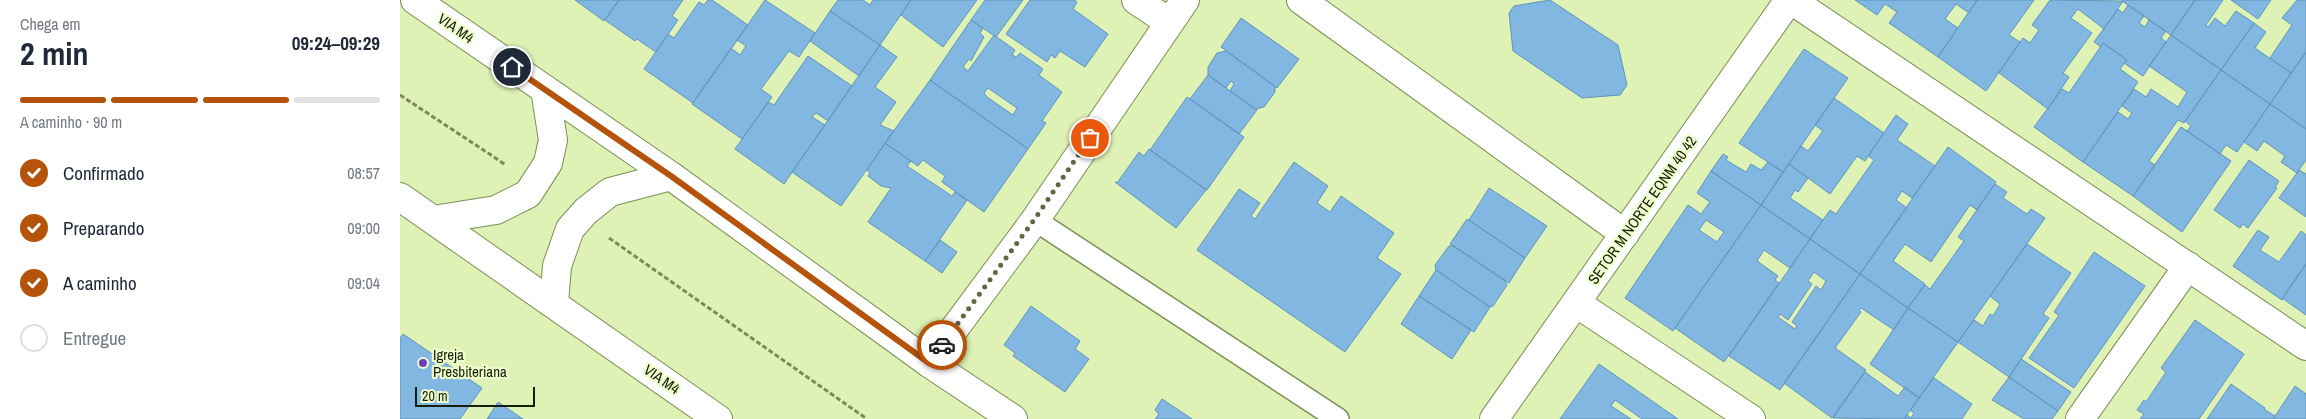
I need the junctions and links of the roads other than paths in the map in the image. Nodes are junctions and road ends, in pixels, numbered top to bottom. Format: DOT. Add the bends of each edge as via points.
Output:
graph roads {
  1 [pos="415,0"];
  2 [pos="1136,0"];
  3 [pos="1185,0"];
  4 [pos="1301,0"];
  5 [pos="1790,0"];
  6 [pos="1169,22"];
  7 [pos="545,90"];
  8 [pos="671,176"];
  9 [pos="400,197"];
  10 [pos="433,220"];
  11 [pos="1034,220"];
  12 [pos="1625,234"];
  13 [pos="2188,266"];
  14 [pos="554,303"];
  15 [pos="1576,303"];
  16 [pos="2306,346"];
  17 [pos="929,363"];
  18 [pos="718,419"];
  19 [pos="1013,419"];
  20 [pos="1338,419"];
  21 [pos="1494,419"];
  22 [pos="1751,419"];
  23 [pos="2080,419"];
  1 -- 7 [label="street, VIA M4"];
  2 -- 6 [label="street"];
  3 -- 6 [label="street"];
  4 -- 12 [label="street"];
  5 -- 12 [label="street, SETOR M NORTE EQNM 40 42"];
  5 -- 13 [label="street"];
  6 -- 11 [label="street"];
  7 -- 8 [label="street, VIA M4"];
  7 -- 10 [label="street" via="553,140 548,163 528,194 496,210"];
  8 -- 14 [label="street" via="610,192 580,218 570,229 556,266"];
  8 -- 17 [label="street, VIA M4"];
  9 -- 10 [label="street, VIA M4"];
  10 -- 14 [label="street, VIA M4"];
  11 -- 17 [label="street"];
  11 -- 20 [label="lane"];
  12 -- 15 [label="street, SETOR M NORTE EQNM 40 42"];
  13 -- 16 [label="street"];
  13 -- 23 [label="street"];
  14 -- 18 [label="street, VIA M4"];
  15 -- 21 [label="street, SETOR M NORTE EQNM 40 42"];
  15 -- 22 [label="street"];
  17 -- 19 [label="street, VIA M4"];
}
